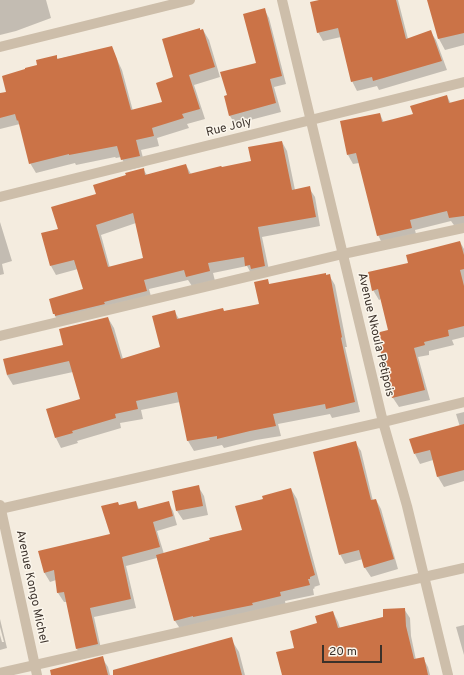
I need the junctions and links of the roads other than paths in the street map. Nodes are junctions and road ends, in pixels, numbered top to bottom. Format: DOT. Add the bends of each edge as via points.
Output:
graph roads {
  1 [pos="190,0"];
  2 [pos="282,0"];
  3 [pos="0,47"];
  4 [pos="464,82"];
  5 [pos="311,121"];
  6 [pos="0,197"];
  7 [pos="464,228"];
  8 [pos="342,254"];
  9 [pos="0,336"];
  10 [pos="464,402"];
  11 [pos="383,422"];
  12 [pos="0,507"];
  13 [pos="464,568"];
  14 [pos="424,577"];
  15 [pos="36,670"];
  16 [pos="0,673"];
  17 [pos="448,675"];
  1 -- 3 [label="street"];
  2 -- 5 [label="street, Avenue Nkoula Petipois"];
  4 -- 5 [label="street, Rue Joly"];
  5 -- 6 [label="street, Rue Joly"];
  5 -- 8 [label="street, Avenue Nkoula Petipois"];
  7 -- 8 [label="street"];
  8 -- 9 [label="street"];
  8 -- 11 [label="street, Avenue Nkoula Petipois"];
  10 -- 11 [label="street"];
  11 -- 12 [label="street"];
  11 -- 14 [label="street, Avenue Nkoula Petipois"];
  12 -- 15 [label="street, Avenue Kongo Michel"];
  13 -- 14 [label="street"];
  14 -- 15 [label="street"];
  14 -- 17 [label="street, Avenue Nkoula Petipois"];
  15 -- 16 [label="street"];
}
